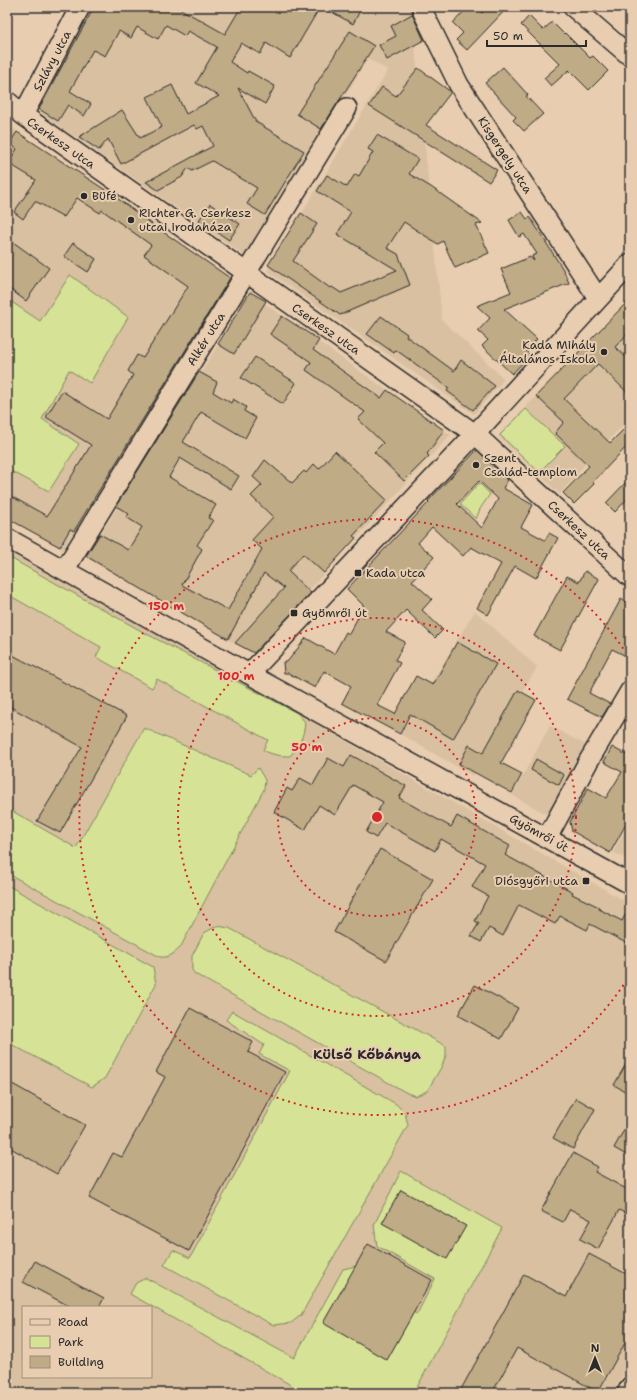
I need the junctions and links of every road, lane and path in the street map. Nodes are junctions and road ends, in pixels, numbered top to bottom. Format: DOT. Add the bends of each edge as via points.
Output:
graph roads {
  1 [pos="80,7"];
  2 [pos="422,7"];
  3 [pos="573,7"];
  4 [pos="630,56"];
  5 [pos="7,101"];
  6 [pos="347,108"];
  7 [pos="23,115"];
  8 [pos="630,264"];
  9 [pos="247,273"];
  10 [pos="598,298"];
  11 [pos="475,434"];
  12 [pos="7,538"];
  13 [pos="65,570"];
  14 [pos="630,577"];
  15 [pos="249,674"];
  16 [pos="630,691"];
  17 [pos="547,838"];
  18 [pos="630,884"];
  19 [pos="630,1387"];
  20 [pos="627,1393"];
  1 -- 7 [label="street, Szlávy utca"];
  2 -- 10 [label="street, Kisgergely utca" via="460,85"];
  3 -- 4 [label="street"];
  5 -- 7 [label="street, Cserkesz utca"];
  6 -- 9 [label="street, Alkér utca"];
  7 -- 9 [label="street, Cserkesz utca"];
  8 -- 10 [label="street"];
  9 -- 11 [label="street, Cserkesz utca"];
  9 -- 13 [label="street, Alkér utca"];
  10 -- 11 [label="street"];
  11 -- 14 [label="street, Cserkesz utca"];
  11 -- 15 [label="street"];
  12 -- 13 [label="street, Gyömrői út"];
  13 -- 15 [label="street, Gyömrői út"];
  15 -- 17 [label="street, Gyömrői út"];
  16 -- 17 [label="street"];
  17 -- 18 [label="street, Gyömrői út"];
  19 -- 20 [label="street"];
}
